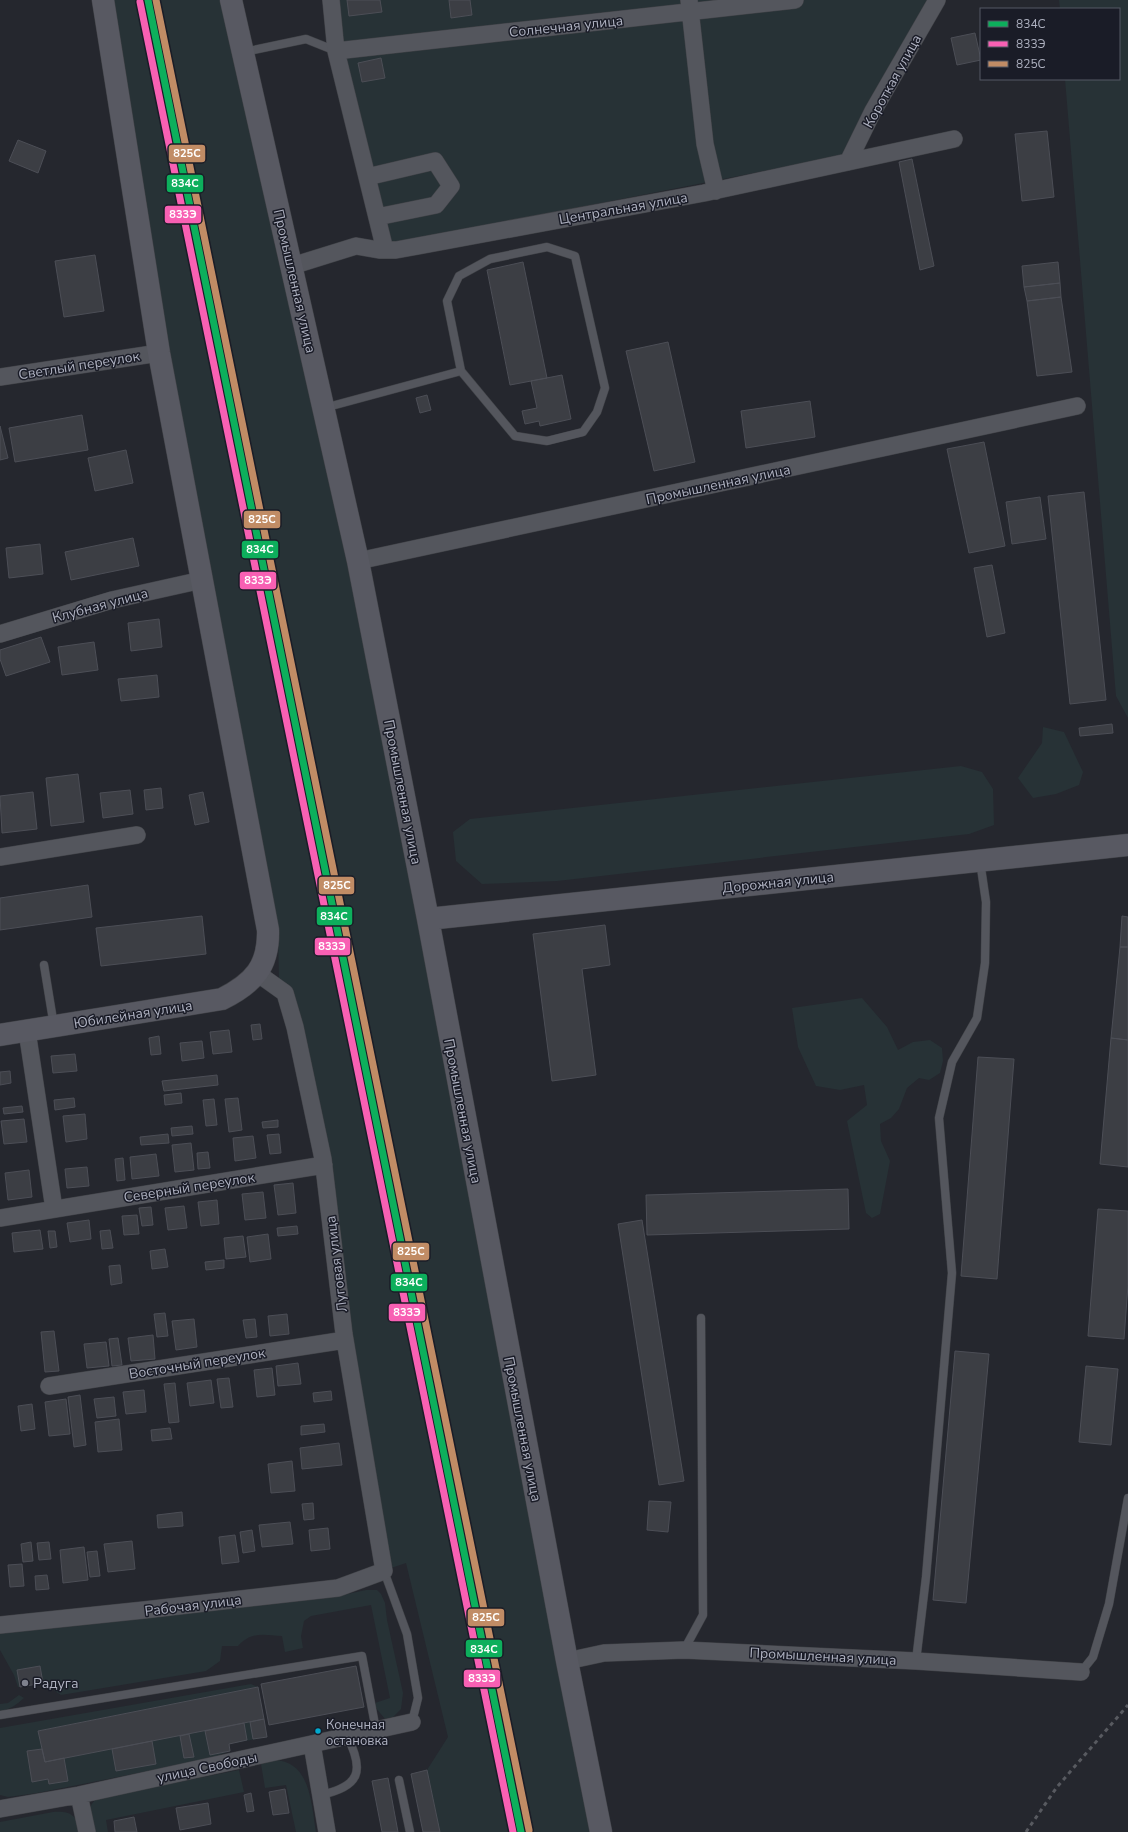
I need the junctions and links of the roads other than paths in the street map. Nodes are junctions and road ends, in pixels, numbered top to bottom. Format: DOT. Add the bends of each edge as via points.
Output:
graph roads {
  1 [pos="104,0"];
  2 [pos="231,0"];
  3 [pos="331,0"];
  4 [pos="795,0"];
  5 [pos="937,0"];
  6 [pos="689,6"];
  7 [pos="336,51"];
  8 [pos="243,52"];
  9 [pos="954,139"];
  10 [pos="848,162"];
  11 [pos="367,177"];
  12 [pos="716,191"];
  13 [pos="377,217"];
  14 [pos="385,250"];
  15 [pos="292,266"];
  16 [pos="158,353"];
  17 [pos="461,371"];
  18 [pos="0,377"];
  19 [pos="1077,406"];
  20 [pos="324,408"];
  21 [pos="358,561"];
  22 [pos="202,580"];
  23 [pos="0,634"];
  24 [pos="137,835"];
  25 [pos="1128,845"];
  26 [pos="0,857"];
  27 [pos="980,861"];
  28 [pos="428,919"];
  29 [pos="44,965"];
  30 [pos="257,973"];
  31 [pos="54,1026"];
  32 [pos="27,1031"];
  33 [pos="0,1035"];
  34 [pos="324,1165"];
  35 [pos="54,1209"];
  36 [pos="0,1218"];
  37 [pos="701,1318"];
  38 [pos="345,1340"];
  39 [pos="49,1386"];
  40 [pos="1128,1498"];
  41 [pos="384,1571"];
  42 [pos="0,1625"];
  43 [pos="684,1650"];
  44 [pos="567,1661"];
  45 [pos="916,1661"];
  46 [pos="1080,1672"];
  47 [pos="0,1715"];
  48 [pos="412,1722"];
  49 [pos="376,1730"];
  50 [pos="347,1736"];
  51 [pos="312,1744"];
  52 [pos="399,1780"];
  53 [pos="79,1795"];
  54 [pos="320,1795"];
  55 [pos="0,1808"];
  56 [pos="87,1832"];
  57 [pos="327,1832"];
  58 [pos="410,1832"];
  59 [pos="602,1832"];
  1 -- 16 [label="street"];
  2 -- 8 [label="street, Промышленная улица"];
  3 -- 7 [label="street"];
  4 -- 6 [label="street, Солнечная улица"];
  5 -- 10 [label="street, Короткая улица" via="873,111"];
  6 -- 7 [label="street, Солнечная улица"];
  6 -- 12 [label="street" via="705,144"];
  7 -- 8 [label="lane" via="306,39"];
  7 -- 11 [label="street"];
  8 -- 15 [label="street, Промышленная улица"];
  9 -- 10 [label="street, Центральная улица"];
  10 -- 12 [label="street, Центральная улица"];
  11 -- 13 [label="street"];
  11 -- 13 [label="street" via="435,161 451,186 436,205"];
  12 -- 14 [label="street, Центральная улица"];
  13 -- 14 [label="street"];
  14 -- 15 [label="street, Центральная улица" via="356,246"];
  15 -- 20 [label="street, Промышленная улица"];
  16 -- 18 [label="street, Светлый переулок"];
  16 -- 22 [label="street"];
  17 -- 17 [label="lane" via="447,301 459,276 490,260 547,247 575,256 605,388 597,412 583,432 547,441 515,436"];
  17 -- 20 [label="lane"];
  19 -- 21 [label="street, Промышленная улица"];
  20 -- 21 [label="street, Промышленная улица"];
  21 -- 28 [label="street, Промышленная улица"];
  22 -- 23 [label="street, Клубная улица" via="112,600"];
  22 -- 30 [label="street" via="268,930 266,952"];
  24 -- 26 [label="street"];
  25 -- 27 [label="street, Дорожная улица"];
  27 -- 28 [label="street, Дорожная улица"];
  27 -- 45 [label="lane" via="986,902 985,963 977,1018 952,1062 939,1118 952,1273 926,1577"];
  28 -- 44 [label="street, Промышленная улица"];
  29 -- 31 [label="lane"];
  30 -- 31 [label="street, Юбилейная улица" via="240,990 222,999"];
  30 -- 34 [label="street, Луговая улица" via="285,993 295,1027"];
  31 -- 32 [label="street, Юбилейная улица"];
  32 -- 33 [label="street, Юбилейная улица"];
  32 -- 35 [label="street"];
  34 -- 35 [label="street, Северный переулок"];
  34 -- 38 [label="street, Луговая улица"];
  35 -- 36 [label="street, Северный переулок"];
  37 -- 43 [label="lane" via="703,1615"];
  38 -- 39 [label="street, Восточный переулок"];
  38 -- 41 [label="street, Луговая улица"];
  40 -- 46 [label="lane" via="1110,1604 1093,1657"];
  41 -- 42 [label="street, Рабочая улица" via="338,1588"];
  41 -- 48 [label="lane" via="407,1634 418,1698"];
  43 -- 44 [label="street, Промышленная улица" via="604,1653"];
  43 -- 45 [label="street, Промышленная улица"];
  44 -- 59 [label="street, Промышленная улица"];
  45 -- 46 [label="street, Промышленная улица"];
  47 -- 49 [label="lane" via="362,1656"];
  48 -- 49 [label="street, улица Свободы"];
  49 -- 50 [label="street, улица Свободы"];
  50 -- 51 [label="street, улица Свободы"];
  50 -- 54 [label="lane" via="356,1759 358,1773 350,1783 336,1792"];
  51 -- 53 [label="street, улица Свободы"];
  51 -- 54 [label="street"];
  52 -- 58 [label="lane"];
  53 -- 55 [label="street, улица Свободы"];
  53 -- 56 [label="street"];
  54 -- 57 [label="street"];
}
